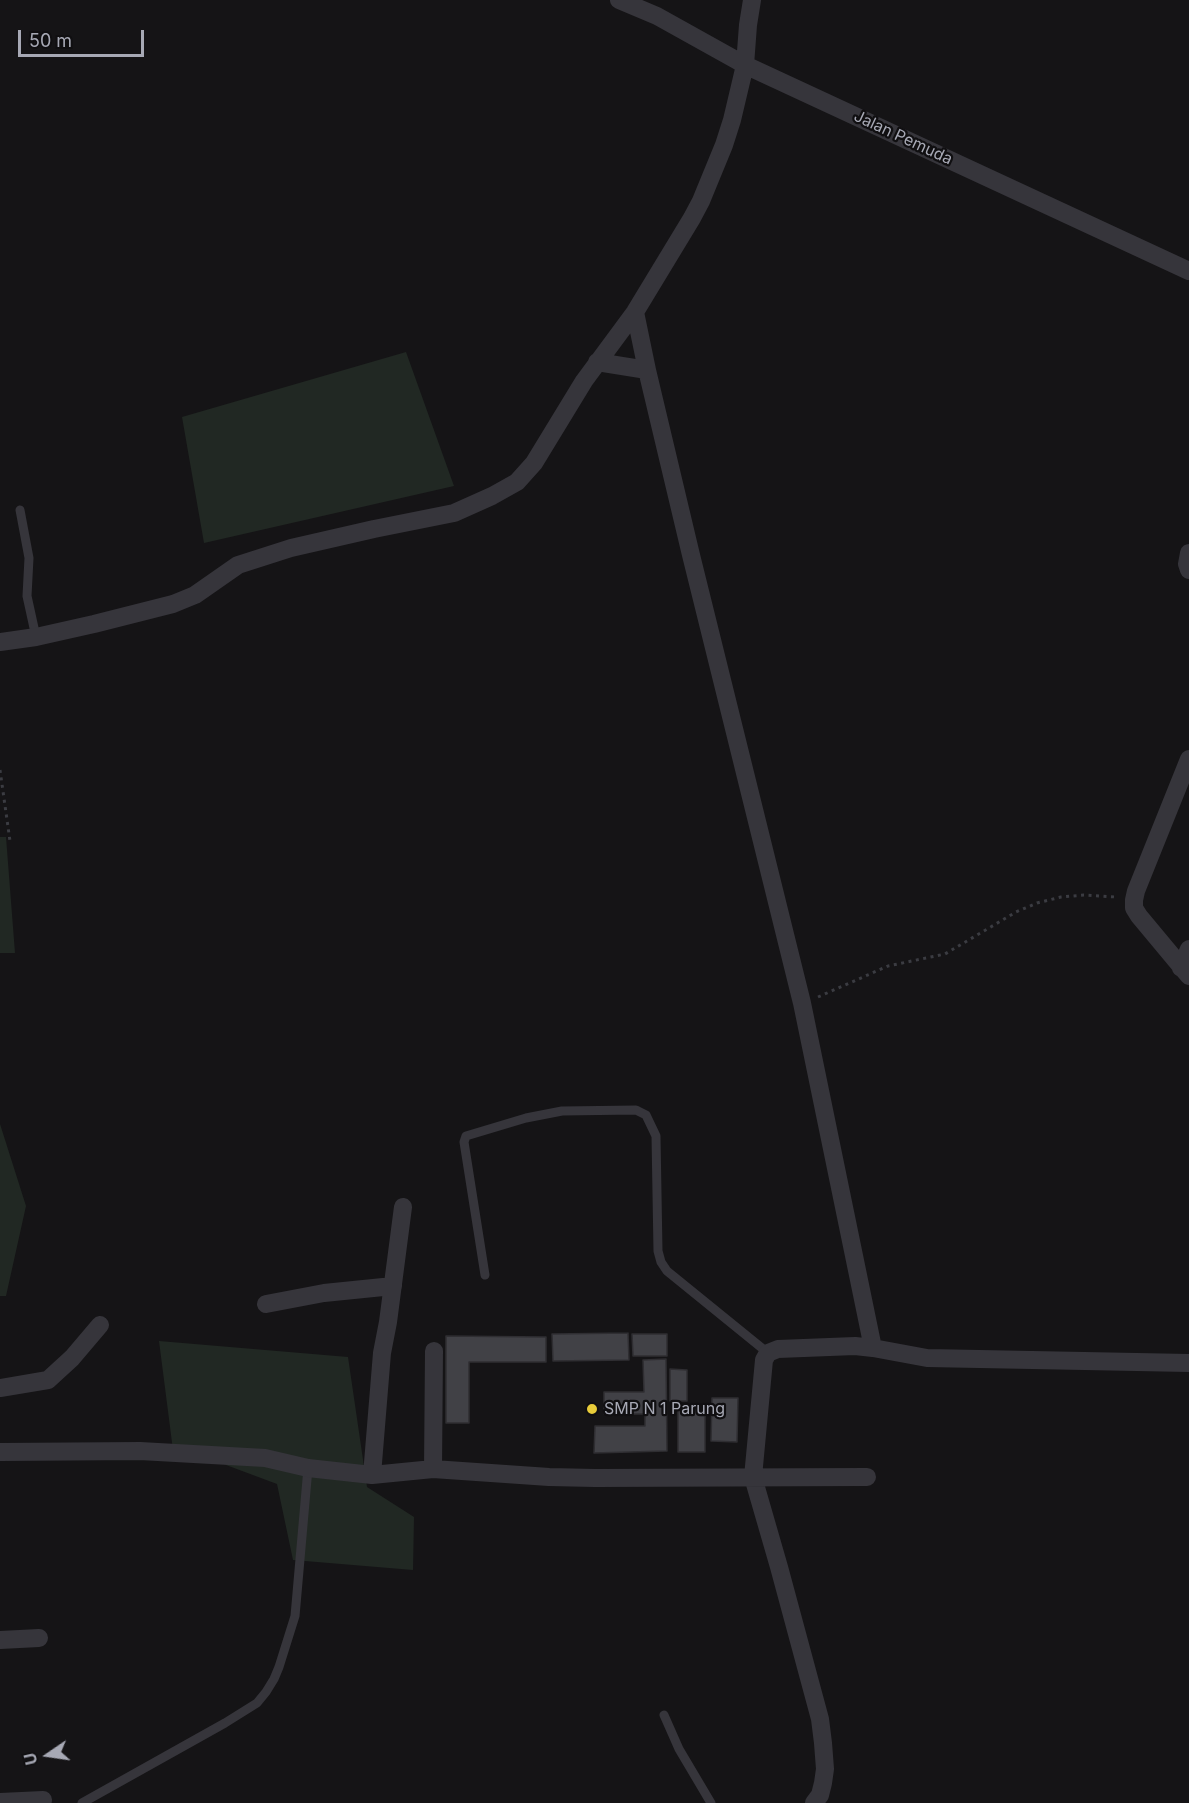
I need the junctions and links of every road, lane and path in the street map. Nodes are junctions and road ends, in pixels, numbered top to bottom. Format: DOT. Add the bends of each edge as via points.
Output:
graph roads {
  1 [pos="619,0"];
  2 [pos="752,0"];
  3 [pos="745,65"];
  4 [pos="1189,271"];
  5 [pos="635,312"];
  6 [pos="597,362"];
  7 [pos="647,370"];
  8 [pos="20,510"];
  9 [pos="1189,553"];
  10 [pos="1189,570"];
  11 [pos="36,637"];
  12 [pos="0,642"];
  13 [pos="1189,759"];
  14 [pos="0,770"];
  15 [pos="10,841"];
  16 [pos="1134,900"];
  17 [pos="1189,949"];
  18 [pos="1185,972"];
  19 [pos="802,1003"];
  20 [pos="403,1207"];
  21 [pos="485,1275"];
  22 [pos="393,1286"];
  23 [pos="266,1304"];
  24 [pos="100,1325"];
  25 [pos="873,1348"];
  26 [pos="434,1351"];
  27 [pos="768,1353"];
  28 [pos="1189,1362"];
  29 [pos="0,1388"];
  30 [pos="0,1452"];
  31 [pos="308,1468"];
  32 [pos="433,1469"];
  33 [pos="372,1475"];
  34 [pos="753,1477"];
  35 [pos="867,1477"];
  36 [pos="39,1638"];
  37 [pos="0,1640"];
  38 [pos="664,1715"];
  39 [pos="43,1800"];
  40 [pos="0,1802"];
  41 [pos="82,1803"];
  42 [pos="711,1803"];
  43 [pos="814,1803"];
  1 -- 3 [label="street, Jalan Pemuda" via="657,16"];
  2 -- 3 [label="street"];
  3 -- 4 [label="street, Jalan Pemuda"];
  3 -- 5 [label="street" via="724,145 701,201"];
  5 -- 6 [label="street"];
  5 -- 7 [label="street"];
  6 -- 7 [label="street"];
  6 -- 11 [label="street" via="534,463 517,482 492,496 454,513 260,557 238,565 195,595 173,603"];
  7 -- 19 [label="street"];
  8 -- 11 [label="lane" via="29,558 27,596"];
  9 -- 10 [label="street"];
  11 -- 12 [label="street"];
  13 -- 16 [label="street"];
  14 -- 15 [label="path"];
  16 -- 18 [label="street" via="1139,916"];
  16 -- 19 [label="path" via="1084,895 1037,903 945,954 888,966"];
  17 -- 18 [label="street"];
  19 -- 25 [label="street"];
  20 -- 22 [label="street"];
  21 -- 27 [label="lane" via="466,1136 562,1111 636,1110 646,1115 656,1136 661,1262"];
  22 -- 23 [label="street"];
  22 -- 33 [label="street" via="382,1353"];
  24 -- 29 [label="street" via="55,1376"];
  25 -- 27 [label="street" via="778,1349"];
  25 -- 28 [label="street" via="927,1358"];
  26 -- 32 [label="street"];
  27 -- 34 [label="street" via="764,1360"];
  30 -- 31 [label="street" via="140,1450 265,1458"];
  31 -- 33 [label="street"];
  31 -- 41 [label="lane" via="295,1616 270,1686 257,1703 225,1724"];
  32 -- 33 [label="street"];
  32 -- 34 [label="street" via="584,1478"];
  34 -- 35 [label="street"];
  34 -- 43 [label="street" via="820,1719 825,1769 820,1795"];
  36 -- 37 [label="street"];
  38 -- 42 [label="lane"];
  39 -- 40 [label="street"];
}
